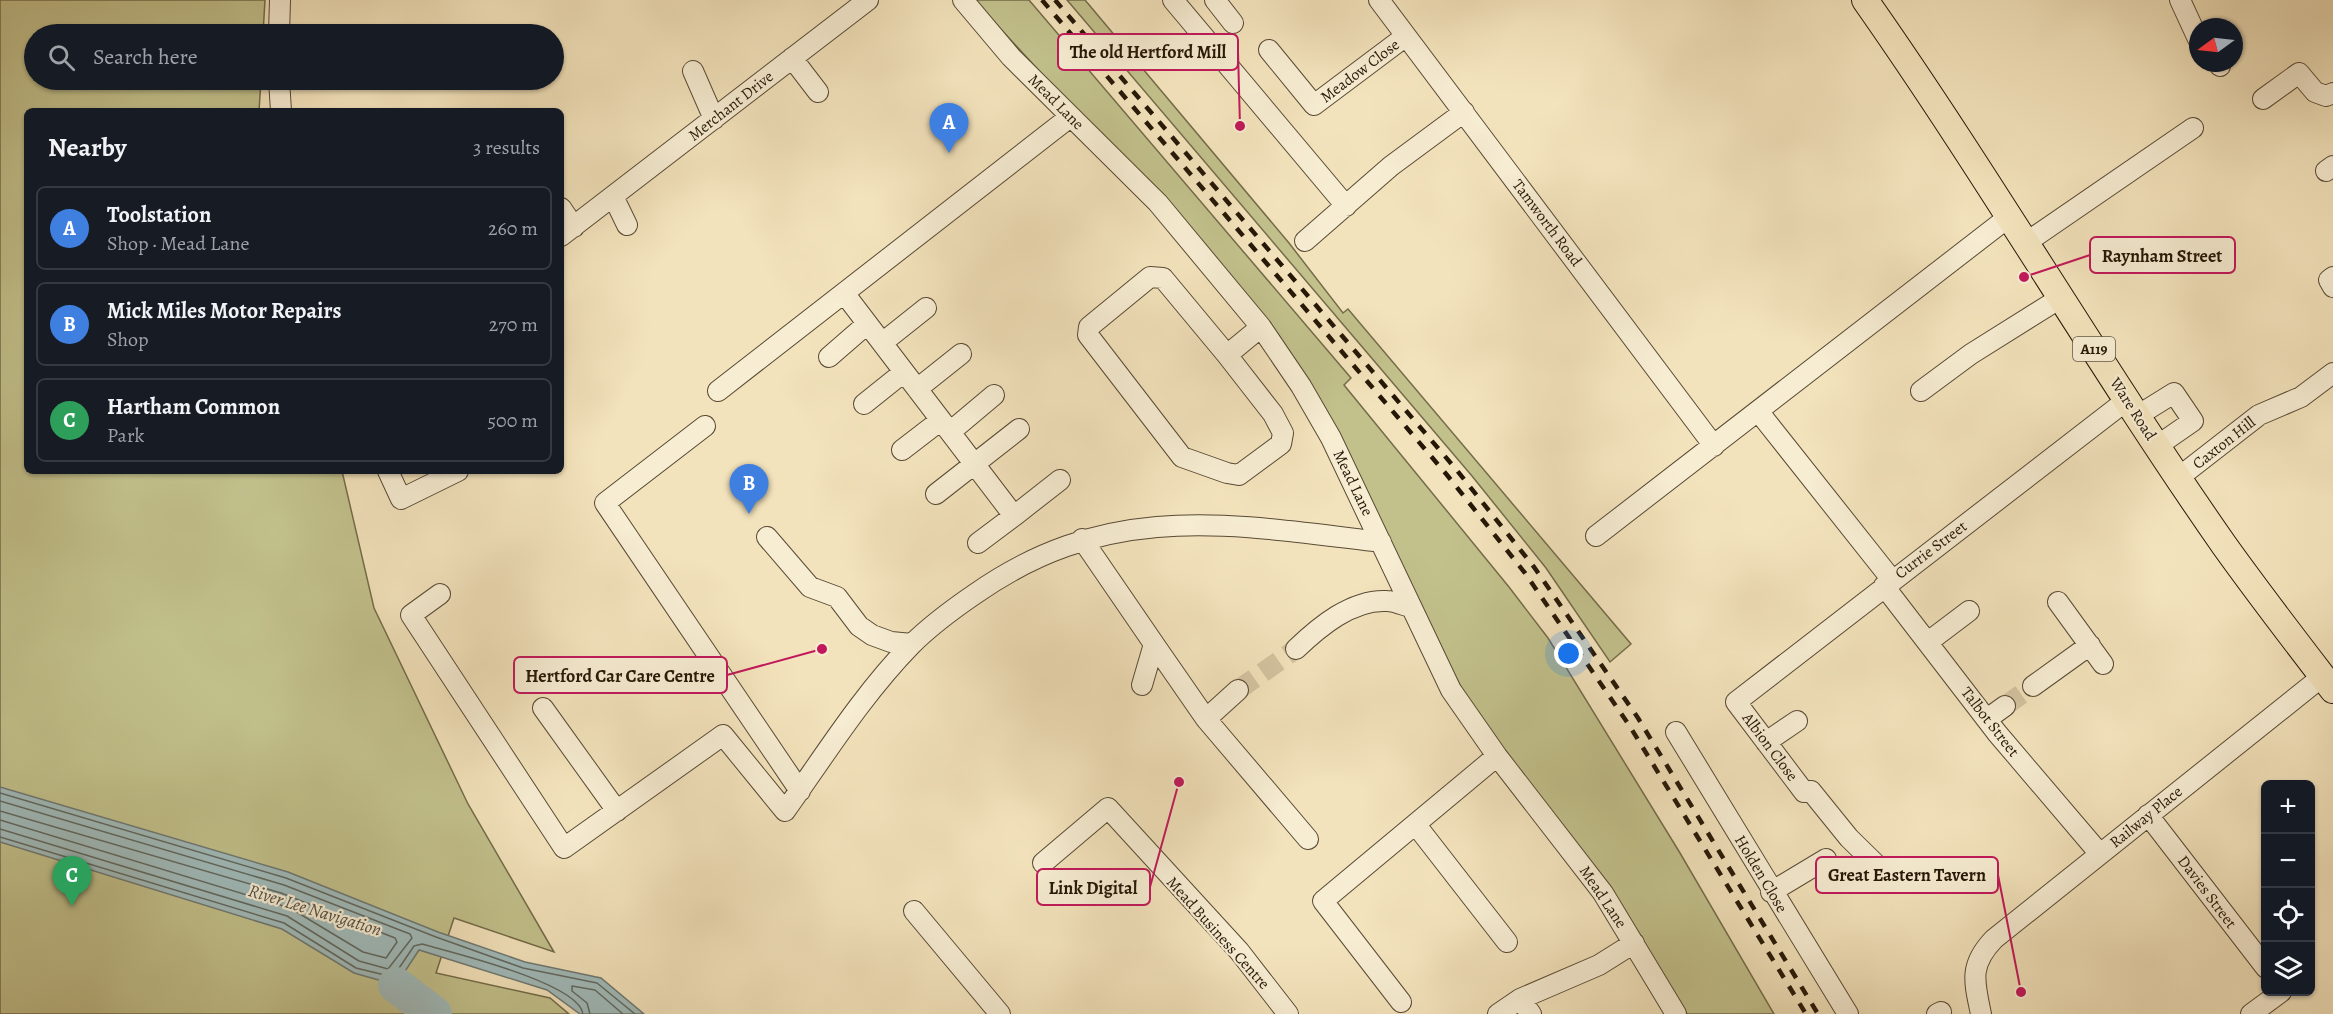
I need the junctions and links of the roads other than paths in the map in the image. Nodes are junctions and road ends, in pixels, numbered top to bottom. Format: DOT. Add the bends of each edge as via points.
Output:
graph roads {
  1 [pos="280,0"];
  2 [pos="868,0"];
  3 [pos="963,0"];
  4 [pos="1173,0"];
  5 [pos="1215,0"];
  6 [pos="1379,0"];
  7 [pos="1865,0"];
  8 [pos="2180,0"];
  9 [pos="2189,20"];
  10 [pos="1233,23"];
  11 [pos="279,24"];
  12 [pos="1406,36"];
  13 [pos="1269,50"];
  14 [pos="792,58"];
  15 [pos="693,71"];
  16 [pos="280,90"];
  17 [pos="818,93"];
  18 [pos="2333,93"];
  19 [pos="2264,99"];
  20 [pos="281,108"];
  21 [pos="1464,112"];
  22 [pos="1070,117"];
  23 [pos="714,119"];
  24 [pos="2193,128"];
  25 [pos="613,196"];
  26 [pos="1346,206"];
  27 [pos="2010,216"];
  28 [pos="627,225"];
  29 [pos="568,231"];
  30 [pos="1305,241"];
  31 [pos="2027,242"];
  32 [pos="2333,277"];
  33 [pos="2333,287"];
  34 [pos="844,293"];
  35 [pos="2062,297"];
  36 [pos="926,308"];
  37 [pos="867,324"];
  38 [pos="1261,327"];
  39 [pos="882,343"];
  40 [pos="961,354"];
  41 [pos="1227,355"];
  42 [pos="829,357"];
  43 [pos="904,372"];
  44 [pos="2333,373"];
  45 [pos="917,389"];
  46 [pos="718,391"];
  47 [pos="1921,392"];
  48 [pos="994,395"];
  49 [pos="864,404"];
  50 [pos="2132,408"];
  51 [pos="1758,411"];
  52 [pos="705,426"];
  53 [pos="945,426"];
  54 [pos="1019,429"];
  55 [pos="1714,446"];
  56 [pos="2157,446"];
  57 [pos="902,450"];
  58 [pos="974,464"];
  59 [pos="389,474"];
  60 [pos="452,474"];
  61 [pos="2178,478"];
  62 [pos="1060,480"];
  63 [pos="936,494"];
  64 [pos="1014,516"];
  65 [pos="1596,536"];
  66 [pos="767,537"];
  67 [pos="1082,540"];
  68 [pos="1381,542"];
  69 [pos="978,543"];
  70 [pos="1888,583"];
  71 [pos="440,594"];
  72 [pos="2058,602"];
  73 [pos="1410,607"];
  74 [pos="1970,611"];
  75 [pos="1928,642"];
  76 [pos="912,644"];
  77 [pos="1154,644"];
  78 [pos="2090,645"];
  79 [pos="1296,649"];
  80 [pos="2103,664"];
  81 [pos="2328,683"];
  82 [pos="1142,685"];
  83 [pos="2033,686"];
  84 [pos="1238,690"];
  85 [pos="1736,702"];
  86 [pos="2005,706"];
  87 [pos="543,708"];
  88 [pos="1206,719"];
  89 [pos="1987,719"];
  90 [pos="1797,721"];
  91 [pos="1676,732"];
  92 [pos="1767,742"];
  93 [pos="1497,756"];
  94 [pos="800,791"];
  95 [pos="617,810"];
  96 [pos="2148,815"];
  97 [pos="1416,825"];
  98 [pos="1308,839"];
  99 [pos="2100,854"];
  100 [pos="1826,859"];
  101 [pos="1043,863"];
  102 [pos="1895,883"];
  103 [pos="1772,892"];
  104 [pos="914,911"];
  105 [pos="1508,942"];
  106 [pos="1634,943"];
  107 [pos="2261,963"];
  108 [pos="2276,996"];
  109 [pos="1401,1002"];
  110 [pos="1525,1007"];
  111 [pos="1000,1014"];
  112 [pos="1288,1014"];
  113 [pos="1498,1014"];
  114 [pos="1676,1014"];
  115 [pos="1848,1014"];
  116 [pos="1982,1014"];
  117 [pos="2251,1014"];
  1 -- 11 [label="street"];
  2 -- 14 [label="street, Merchant Drive"];
  3 -- 22 [label="street, Mead Lane" via="1011,57"];
  4 -- 26 [label="street"];
  5 -- 10 [label="street"];
  6 -- 12 [label="street, Tamworth Road"];
  7 -- 27 [label="main road, Ware Road / A119"];
  8 -- 9 [label="street"];
  12 -- 13 [label="street, Meadow Close" via="1314,105"];
  12 -- 21 [label="street, Tamworth Road"];
  14 -- 17 [label="street"];
  14 -- 23 [label="street, Merchant Drive"];
  15 -- 23 [label="street"];
  16 -- 20 [label="street"];
  18 -- 19 [label="street" via="2326,96 2315,92 2299,74"];
  21 -- 26 [label="street" via="1391,166"];
  21 -- 55 [label="street, Tamworth Road"];
  22 -- 34 [label="street"];
  22 -- 38 [label="street, Mead Lane" via="1158,203"];
  23 -- 25 [label="street, Merchant Drive"];
  24 -- 31 [label="street"];
  25 -- 28 [label="street"];
  25 -- 29 [label="street, Merchant Drive"];
  26 -- 30 [label="street"];
  27 -- 31 [label="main road, Ware Road / A119"];
  27 -- 51 [label="street"];
  31 -- 35 [label="main road, Ware Road / A119"];
  32 -- 33 [label="street" via="2328,280"];
  34 -- 37 [label="street"];
  34 -- 46 [label="street"];
  35 -- 47 [label="street" via="1971,354"];
  35 -- 50 [label="main road, Ware Road / A119"];
  36 -- 39 [label="street"];
  37 -- 39 [label="street"];
  37 -- 42 [label="street"];
  38 -- 41 [label="street"];
  38 -- 68 [label="street, Mead Lane" via="1331,438"];
  39 -- 43 [label="street"];
  40 -- 45 [label="street"];
  41 -- 41 [label="street" via="1283,433 1281,444 1239,475 1182,457 1088,336 1089,327 1150,277 1163,278"];
  43 -- 45 [label="street"];
  43 -- 49 [label="street"];
  44 -- 61 [label="street, Caxton Hill" via="2290,403 2259,415"];
  45 -- 53 [label="street"];
  48 -- 53 [label="street"];
  50 -- 56 [label="main road, Ware Road / A119"];
  50 -- 56 [label="street, Currie Street" via="2174,393 2193,421"];
  50 -- 70 [label="street, Currie Street"];
  51 -- 55 [label="street"];
  51 -- 70 [label="street, Talbot Street"];
  52 -- 94 [label="street" via="604,503"];
  53 -- 57 [label="street"];
  53 -- 58 [label="street"];
  54 -- 58 [label="street"];
  55 -- 65 [label="street"];
  56 -- 61 [label="main road, Ware Road / A119"];
  58 -- 63 [label="street"];
  58 -- 64 [label="street"];
  59 -- 60 [label="street" via="400,499"];
  61 -- 81 [label="main road, Ware Road / A119"];
  62 -- 64 [label="street"];
  64 -- 69 [label="street"];
  66 -- 76 [label="street" via="810,587 837,597 872,636"];
  67 -- 68 [label="street" via="1186,524 1243,525"];
  67 -- 76 [label="street" via="1040,555 997,578"];
  67 -- 77 [label="street"];
  68 -- 73 [label="street, Mead Lane"];
  70 -- 75 [label="street, Talbot Street"];
  70 -- 85 [label="street, Currie Street"];
  71 -- 95 [label="street" via="411,615 564,848"];
  72 -- 78 [label="street"];
  73 -- 79 [label="street" via="1388,601 1348,610"];
  73 -- 93 [label="street, Mead Lane" via="1451,690"];
  74 -- 75 [label="street"];
  75 -- 89 [label="street, Talbot Street"];
  76 -- 94 [label="street" via="878,683"];
  77 -- 82 [label="street"];
  77 -- 88 [label="street"];
  78 -- 80 [label="street"];
  78 -- 83 [label="street"];
  81 -- 96 [label="street, Railway Place"];
  84 -- 88 [label="street"];
  85 -- 92 [label="street, Albion Close"];
  86 -- 89 [label="street"];
  87 -- 95 [label="street"];
  88 -- 98 [label="street"];
  89 -- 99 [label="street, Talbot Street"];
  90 -- 92 [label="street"];
  91 -- 103 [label="street, Holden Close"];
  92 -- 102 [label="street, Albion Close" via="1804,792 1811,791 1849,838"];
  93 -- 97 [label="street"];
  93 -- 106 [label="street, Mead Lane" via="1603,893"];
  94 -- 95 [label="street" via="785,811 723,735"];
  96 -- 99 [label="street, Railway Place"];
  96 -- 107 [label="street, Davies Street"];
  97 -- 105 [label="street"];
  97 -- 109 [label="street" via="1323,901"];
  99 -- 116 [label="street, Railway Place" via="1983,951 1976,964 1976,991"];
  100 -- 103 [label="street"];
  101 -- 112 [label="street, Mead Business Centre" via="1108,808 1239,951"];
  103 -- 115 [label="street, Holden Close"];
  104 -- 111 [label="street"];
  106 -- 110 [label="street"];
  106 -- 114 [label="street, Mead Lane"];
  108 -- 117 [label="street"];
  110 -- 113 [label="street"];
}
